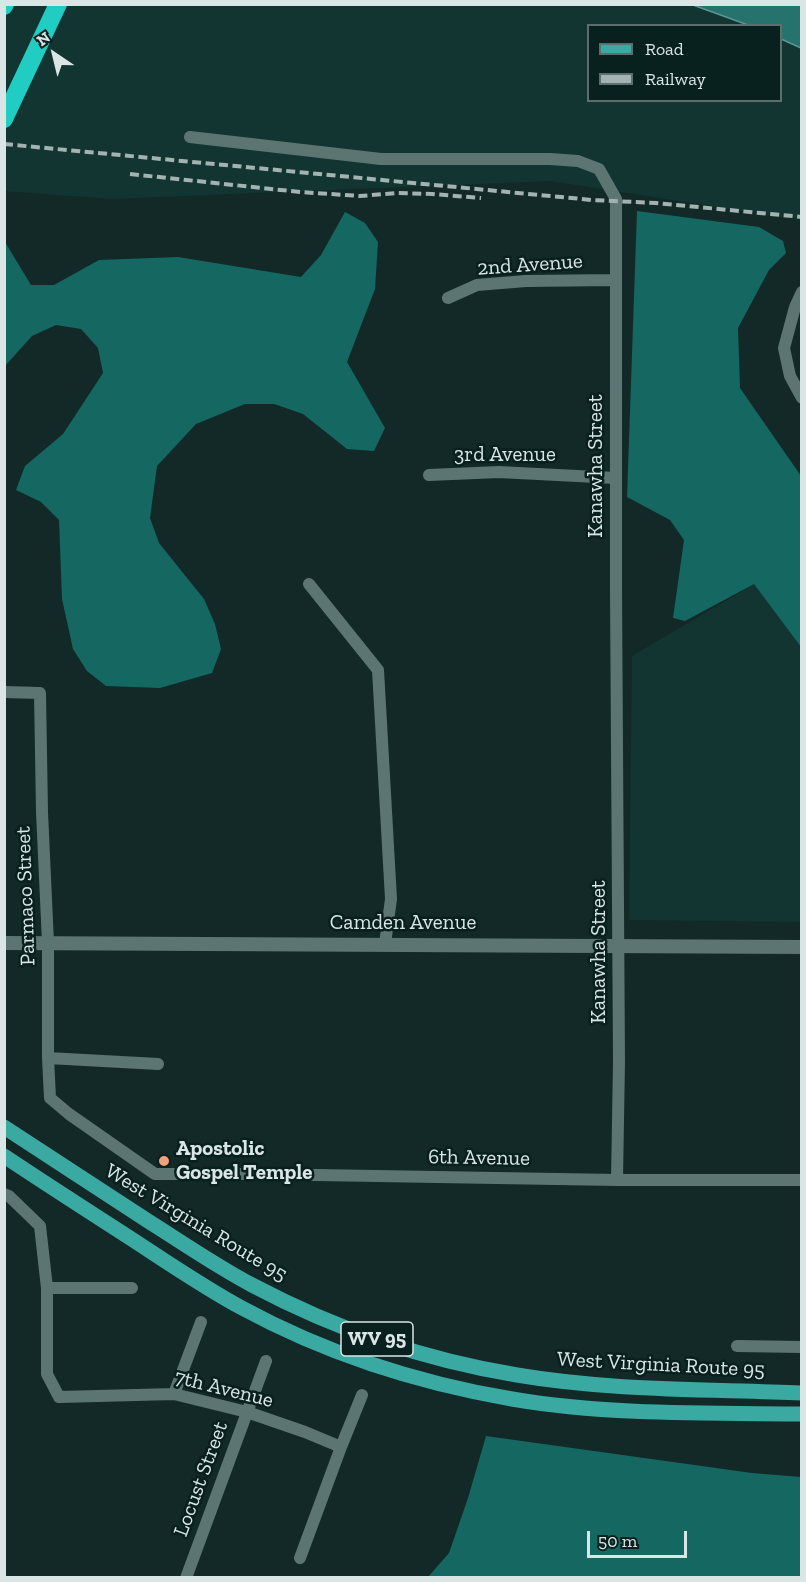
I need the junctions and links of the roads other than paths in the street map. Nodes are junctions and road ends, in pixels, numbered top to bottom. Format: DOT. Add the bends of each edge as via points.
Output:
graph roads {
  1 [pos="58,4"];
  2 [pos="4,119"];
  3 [pos="189,136"];
  4 [pos="616,280"];
  5 [pos="801,292"];
  6 [pos="448,298"];
  7 [pos="801,398"];
  8 [pos="429,475"];
  9 [pos="616,478"];
  10 [pos="309,584"];
  11 [pos="4,692"];
  12 [pos="4,942"];
  13 [pos="48,943"];
  14 [pos="385,944"];
  15 [pos="619,945"];
  16 [pos="801,947"];
  17 [pos="48,1058"];
  18 [pos="158,1064"];
  19 [pos="4,1127"];
  20 [pos="4,1156"];
  21 [pos="155,1174"];
  22 [pos="617,1180"];
  23 [pos="801,1180"];
  24 [pos="4,1194"];
  25 [pos="47,1288"];
  26 [pos="132,1288"];
  27 [pos="201,1322"];
  28 [pos="737,1346"];
  29 [pos="801,1347"];
  30 [pos="266,1360"];
  31 [pos="801,1393"];
  32 [pos="174,1394"];
  33 [pos="362,1395"];
  34 [pos="247,1412"];
  35 [pos="801,1414"];
  36 [pos="341,1447"];
  37 [pos="300,1558"];
  38 [pos="186,1578"];
  1 -- 2 [label="highway"];
  3 -- 4 [label="street, Kanawha Street" via="381,159 578,161 599,169 616,199"];
  4 -- 6 [label="street, 2nd Avenue" via="477,285"];
  4 -- 9 [label="street, Kanawha Street"];
  5 -- 7 [label="street" via="784,348 790,375"];
  8 -- 9 [label="street, 3rd Avenue" via="499,472"];
  9 -- 15 [label="street, Kanawha Street"];
  10 -- 14 [label="street" via="378,670 392,898"];
  11 -- 13 [label="street, Parmaco Street" via="40,693"];
  12 -- 13 [label="street, Camden Avenue"];
  13 -- 14 [label="street, Camden Avenue"];
  13 -- 17 [label="street, Parmaco Street"];
  14 -- 15 [label="street, Camden Avenue"];
  15 -- 16 [label="street, Camden Avenue"];
  15 -- 22 [label="street, Kanawha Street"];
  17 -- 18 [label="street"];
  17 -- 21 [label="street, Parmaco Street" via="50,1098"];
  19 -- 31 [label="main road, West Virginia Route 95 / WV 95" via="228,1272 315,1316 364,1335 458,1363 539,1379"];
  20 -- 35 [label="main road, West Virginia Route 95 / WV 95" via="221,1296 285,1329 370,1363 461,1389 537,1403 601,1409"];
  21 -- 22 [label="street, 6th Avenue"];
  22 -- 23 [label="street, 6th Avenue"];
  24 -- 25 [label="street" via="40,1227"];
  25 -- 26 [label="street"];
  25 -- 32 [label="street, 7th Avenue" via="47,1374 59,1396"];
  27 -- 32 [label="street"];
  28 -- 29 [label="street"];
  30 -- 34 [label="street, Locust Street"];
  32 -- 34 [label="street, 7th Avenue"];
  33 -- 36 [label="street"];
  34 -- 36 [label="street, 7th Avenue"];
  34 -- 38 [label="street, Locust Street"];
  36 -- 37 [label="street"];
}
